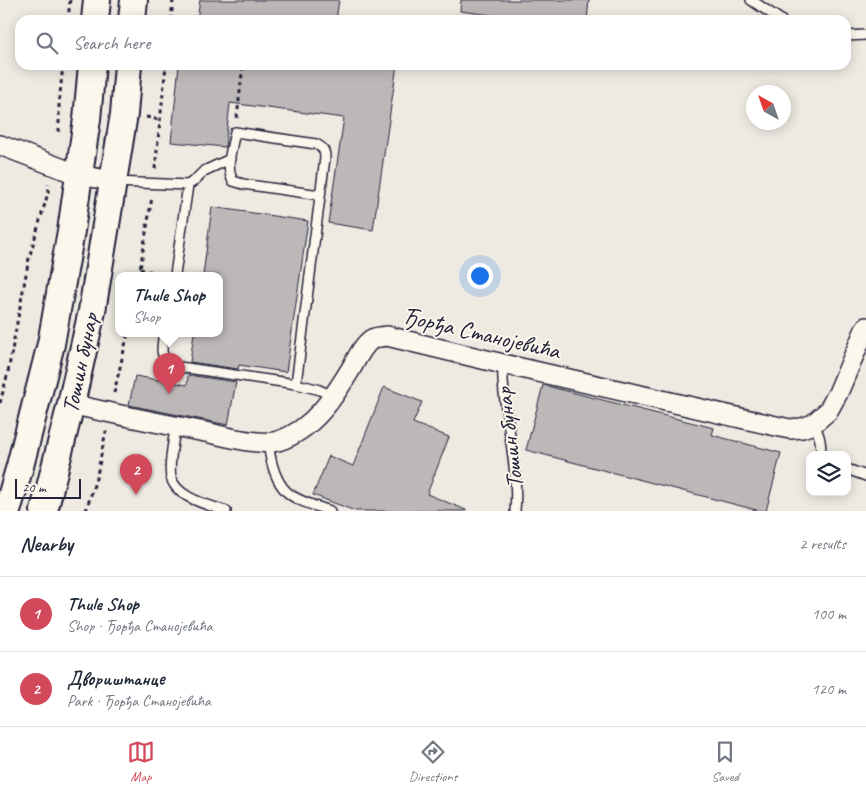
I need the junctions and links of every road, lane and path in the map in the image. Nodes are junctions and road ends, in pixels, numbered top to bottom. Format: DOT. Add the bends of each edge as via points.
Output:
graph roads {
  1 [pos="70,0"];
  2 [pos="97,0"];
  3 [pos="134,0"];
  4 [pos="173,0"];
  5 [pos="751,0"];
  6 [pos="68,15"];
  7 [pos="96,15"];
  8 [pos="132,15"];
  9 [pos="172,15"];
  10 [pos="774,15"];
  11 [pos="866,35"];
  12 [pos="851,36"];
  13 [pos="62,70"];
  14 [pos="92,70"];
  15 [pos="128,70"];
  16 [pos="242,70"];
  17 [pos="236,132"];
  18 [pos="0,145"];
  19 [pos="230,159"];
  20 [pos="51,165"];
  21 [pos="79,175"];
  22 [pos="113,181"];
  23 [pos="188,185"];
  24 [pos="320,195"];
  25 [pos="140,269"];
  26 [pos="154,272"];
  27 [pos="175,272"];
  28 [pos="866,327"];
  29 [pos="163,337"];
  30 [pos="503,364"];
  31 [pos="296,384"];
  32 [pos="333,396"];
  33 [pos="0,403"];
  34 [pos="72,404"];
  35 [pos="813,424"];
  36 [pos="175,427"];
  37 [pos="268,442"];
  38 [pos="821,451"];
  39 [pos="851,470"];
  40 [pos="866,476"];
  41 [pos="7,511"];
  42 [pos="44,511"];
  43 [pos="226,511"];
  44 [pos="330,511"];
  45 [pos="516,511"];
  1 -- 6 [label="path"];
  2 -- 7 [label="main road"];
  3 -- 8 [label="main road"];
  4 -- 9 [label="path"];
  5 -- 10 [label="lane"];
  11 -- 12 [label="lane"];
  13 -- 20 [label="path" via="59,136"];
  14 -- 21 [label="main road, Тошин бунар"];
  15 -- 22 [label="main road, Тошин бунар"];
  16 -- 17 [label="path"];
  17 -- 19 [label="lane"];
  17 -- 24 [label="lane" via="316,144 323,148 325,158"];
  18 -- 20 [label="street"];
  19 -- 23 [label="lane" via="204,171"];
  19 -- 24 [label="lane" via="233,181"];
  20 -- 21 [label="street"];
  20 -- 33 [label="path" via="48,193 29,258"];
  21 -- 22 [label="street"];
  21 -- 41 [label="main road, Тошин бунар" via="51,344"];
  22 -- 23 [label="lane"];
  22 -- 34 [label="main road, Тошин бунар" via="92,311"];
  23 -- 27 [label="lane"];
  24 -- 31 [label="lane"];
  25 -- 26 [label="path"];
  28 -- 35 [label="street" via="828,412"];
  29 -- 31 [label="lane" via="162,355 173,366"];
  30 -- 32 [label="street, Ђорђа Станојевића" via="387,336 379,337 372,339 361,352"];
  30 -- 35 [label="street, Ђорђа Станојевића" via="790,429"];
  30 -- 45 [label="lane, Тошин бунар" via="502,384 515,470"];
  31 -- 32 [label="lane"];
  32 -- 37 [label="street, Ђорђа Станојевића" via="298,433"];
  34 -- 36 [label="street, Ђорђа Станојевића"];
  34 -- 42 [label="main road, Тошин бунар"];
  35 -- 38 [label="lane" via="820,439"];
  36 -- 37 [label="street, Ђорђа Станојевића"];
  36 -- 43 [label="lane" via="170,468 174,484 189,497"];
  37 -- 44 [label="lane" via="274,469 288,492"];
  39 -- 40 [label="lane"];
}
